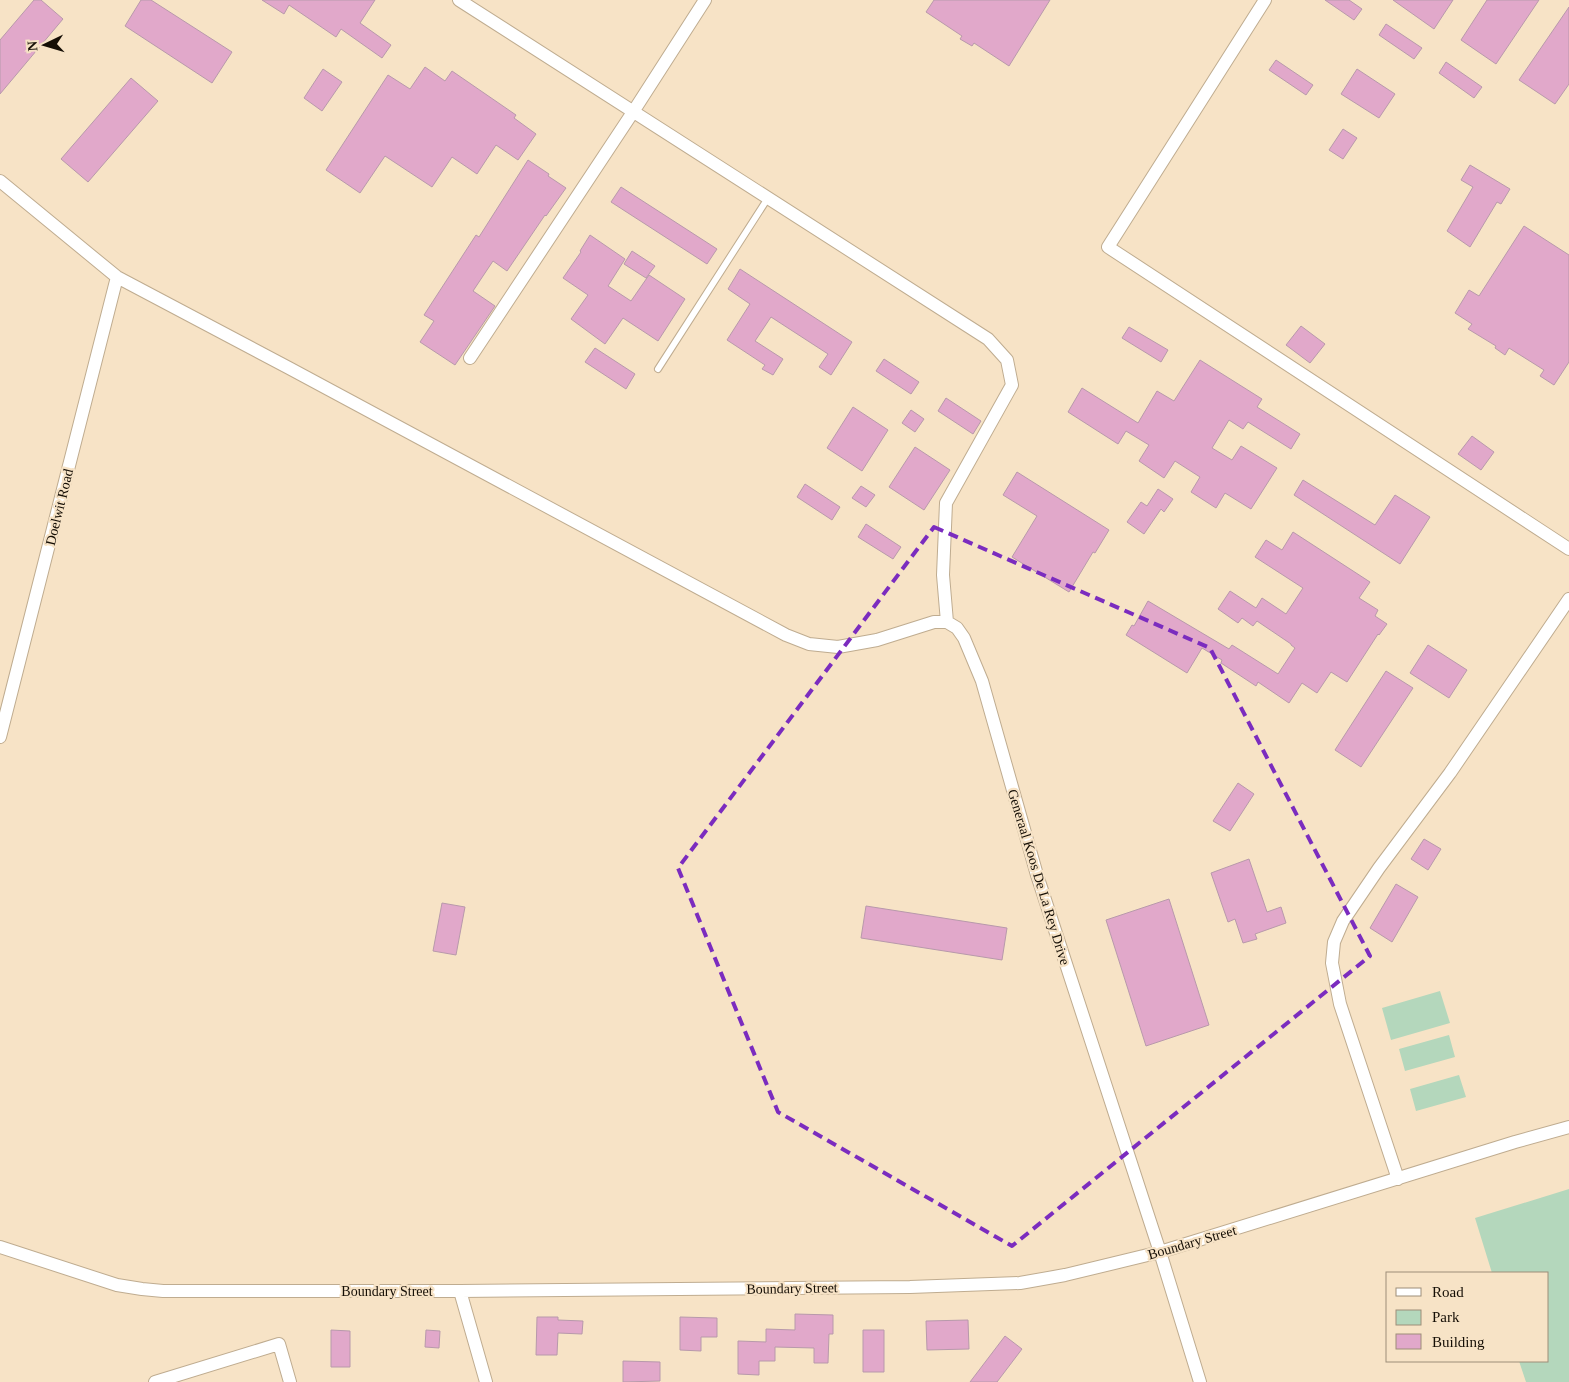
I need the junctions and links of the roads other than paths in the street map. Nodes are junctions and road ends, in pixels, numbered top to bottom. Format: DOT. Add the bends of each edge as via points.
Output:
graph roads {
  1 [pos="459,0"];
  2 [pos="705,0"];
  3 [pos="1266,0"];
  4 [pos="633,112"];
  5 [pos="0,181"];
  6 [pos="768,198"];
  7 [pos="117,277"];
  8 [pos="470,358"];
  9 [pos="658,369"];
  10 [pos="1569,549"];
  11 [pos="1569,599"];
  12 [pos="946,622"];
  13 [pos="0,737"];
  14 [pos="1569,1127"];
  15 [pos="1398,1179"];
  16 [pos="0,1247"];
  17 [pos="1160,1252"];
  18 [pos="460,1291"];
  19 [pos="155,1382"];
  20 [pos="290,1382"];
  21 [pos="486,1382"];
  22 [pos="1200,1382"];
  1 -- 4 [label="street"];
  2 -- 4 [label="street"];
  3 -- 10 [label="street" via="1108,247"];
  4 -- 6 [label="street"];
  4 -- 8 [label="street"];
  5 -- 7 [label="street"];
  6 -- 9 [label="lane"];
  6 -- 12 [label="street" via="988,339 1007,360 1012,385 946,502 943,575"];
  7 -- 12 [label="street" via="809,644 838,647 877,640 934,622"];
  7 -- 13 [label="street, Doelwit Road"];
  11 -- 15 [label="street" via="1450,773 1379,868 1343,921 1334,942 1332,963 1340,1004"];
  12 -- 17 [label="street, Generaal Koos De La Rey Drive" via="964,638 982,681 1036,875"];
  14 -- 15 [label="street, Boundary Street"];
  15 -- 17 [label="street, Boundary Street"];
  16 -- 18 [label="street, Boundary Street" via="89,1277 142,1289"];
  17 -- 18 [label="street, Boundary Street" via="1065,1275 1010,1284"];
  17 -- 22 [label="street, Generaal Koos De La Rey Drive"];
  18 -- 21 [label="street"];
  19 -- 20 [label="street" via="279,1344"];
}
